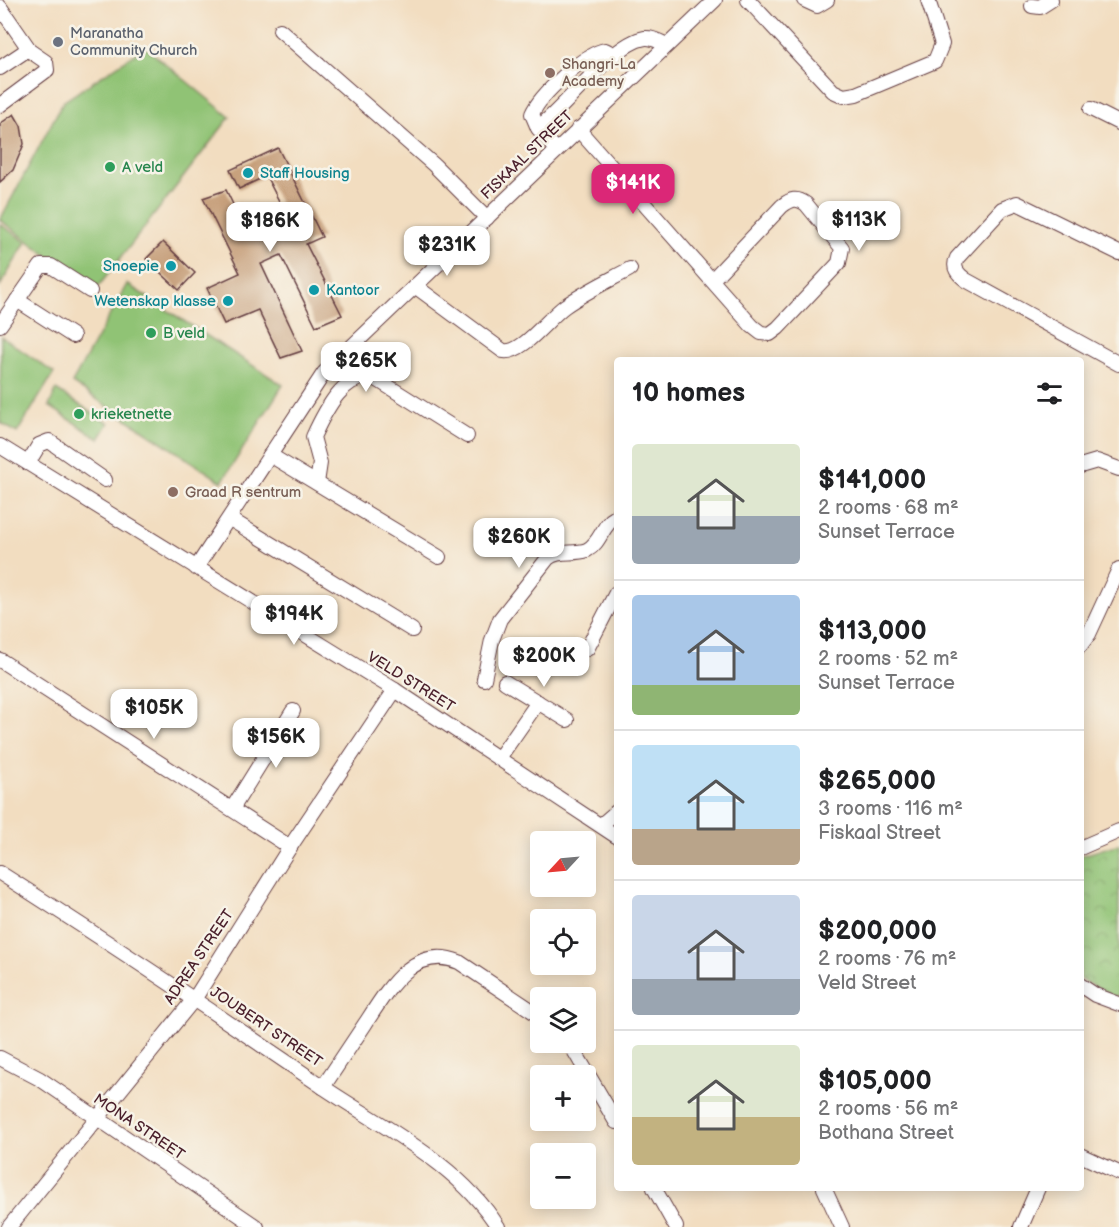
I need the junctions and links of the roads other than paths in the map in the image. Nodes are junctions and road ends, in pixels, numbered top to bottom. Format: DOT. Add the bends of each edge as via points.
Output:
graph roads {
  1 [pos="715,0"];
  2 [pos="804,0"];
  3 [pos="827,0"];
  4 [pos="928,0"];
  5 [pos="1051,0"];
  6 [pos="751,1"];
  7 [pos="1032,6"];
  8 [pos="0,8"];
  9 [pos="280,30"];
  10 [pos="667,45"];
  11 [pos="27,49"];
  12 [pos="0,68"];
  13 [pos="0,105"];
  14 [pos="1090,109"];
  15 [pos="1119,123"];
  16 [pos="578,129"];
  17 [pos="556,150"];
  18 [pos="487,218"];
  19 [pos="1119,253"];
  20 [pos="630,269"];
  21 [pos="712,280"];
  22 [pos="415,286"];
  23 [pos="90,291"];
  24 [pos="17,300"];
  25 [pos="0,326"];
  26 [pos="73,336"];
  27 [pos="1119,364"];
  28 [pos="467,436"];
  29 [pos="0,446"];
  30 [pos="270,455"];
  31 [pos="28,463"];
  32 [pos="1084,465"];
  33 [pos="1119,469"];
  34 [pos="105,480"];
  35 [pos="317,483"];
  36 [pos="614,518"];
  37 [pos="231,519"];
  38 [pos="439,557"];
  39 [pos="196,568"];
  40 [pos="1119,569"];
  41 [pos="614,597"];
  42 [pos="412,630"];
  43 [pos="1084,641"];
  44 [pos="587,649"];
  45 [pos="0,660"];
  46 [pos="484,679"];
  47 [pos="505,682"];
  48 [pos="395,690"];
  49 [pos="538,702"];
  50 [pos="293,711"];
  51 [pos="567,720"];
  52 [pos="500,758"];
  53 [pos="232,809"];
  54 [pos="614,814"];
  55 [pos="601,825"];
  56 [pos="1119,831"];
  57 [pos="614,835"];
  58 [pos="1084,846"];
  59 [pos="290,847"];
  60 [pos="0,873"];
  61 [pos="1084,988"];
  62 [pos="195,998"];
  63 [pos="1119,1004"];
  64 [pos="530,1009"];
  65 [pos="575,1053"];
  66 [pos="0,1058"];
  67 [pos="324,1087"];
  68 [pos="98,1119"];
  69 [pos="614,1119"];
  70 [pos="1084,1157"];
  71 [pos="1119,1173"];
  72 [pos="656,1191"];
  73 [pos="825,1191"];
  74 [pos="1037,1191"];
  75 [pos="9,1227"];
  76 [pos="257,1227"];
  77 [pos="498,1227"];
  78 [pos="676,1227"];
  79 [pos="842,1227"];
  80 [pos="1021,1227"];
  1 -- 10 [label="street, FISKAAL STREET"];
  2 -- 3 [label="street" via="817,6"];
  4 -- 6 [label="street" via="942,44 934,61 844,96 833,91"];
  5 -- 7 [label="street" via="1040,7"];
  8 -- 11 [label="street"];
  9 -- 18 [label="street" via="434,165"];
  10 -- 16 [label="street, FISKAAL STREET"];
  10 -- 17 [label="street" via="647,38 633,41 615,55 605,50 587,57 542,99 532,114"];
  11 -- 12 [label="street"];
  11 -- 13 [label="street" via="46,62 47,70"];
  14 -- 15 [label="street"];
  16 -- 17 [label="street, FISKAAL STREET"];
  16 -- 21 [label="street"];
  17 -- 18 [label="street, FISKAAL STREET"];
  18 -- 22 [label="street, FISKAAL STREET"];
  19 -- 27 [label="street" via="1017,203 1002,209 955,264 966,280"];
  20 -- 22 [label="street" via="565,306 520,347 508,352"];
  21 -- 21 [label="street" via="752,326 770,334 834,269 842,258 843,248 806,204 792,199"];
  22 -- 30 [label="street, FISKAAL STREET" via="318,380"];
  23 -- 24 [label="street" via="46,265 41,266"];
  24 -- 25 [label="street"];
  24 -- 26 [label="street"];
  28 -- 35 [label="street" via="378,381 358,378 344,388 313,437 320,463"];
  29 -- 31 [label="street, VELD STREET"];
  30 -- 35 [label="street"];
  30 -- 37 [label="street, FISKAAL STREET"];
  31 -- 34 [label="street" via="42,443 49,441"];
  31 -- 39 [label="street, VELD STREET"];
  32 -- 33 [label="street" via="1097,461"];
  35 -- 38 [label="street"];
  36 -- 46 [label="street" via="586,550 548,558 507,608 492,639"];
  37 -- 39 [label="street, FISKAAL STREET"];
  37 -- 42 [label="street"];
  39 -- 48 [label="street, VELD STREET"];
  40 -- 43 [label="street"];
  41 -- 44 [label="street"];
  45 -- 53 [label="street"];
  47 -- 49 [label="street"];
  48 -- 52 [label="street, VELD STREET"];
  48 -- 59 [label="street, ADREA STREET"];
  49 -- 51 [label="street"];
  49 -- 52 [label="street"];
  50 -- 53 [label="street"];
  52 -- 55 [label="street, VELD STREET"];
  53 -- 59 [label="street"];
  54 -- 55 [label="street"];
  55 -- 57 [label="street, VELD STREET"];
  56 -- 58 [label="street"];
  59 -- 62 [label="street, ADREA STREET"];
  60 -- 62 [label="street, JOUBERT STREET"];
  61 -- 63 [label="street"];
  62 -- 67 [label="street, JOUBERT STREET"];
  62 -- 68 [label="street, ADREA STREET"];
  64 -- 67 [label="street" via="459,962 446,957 414,964 396,978"];
  65 -- 69 [label="street"];
  66 -- 68 [label="street, MONA STREET" via="40,1079"];
  67 -- 77 [label="street, JOUBERT STREET" via="460,1179 479,1198"];
  68 -- 75 [label="street, ADREA STREET"];
  68 -- 76 [label="street, MONA STREET"];
  70 -- 71 [label="street"];
  72 -- 78 [label="street"];
  73 -- 79 [label="street"];
  74 -- 80 [label="street"];
}
